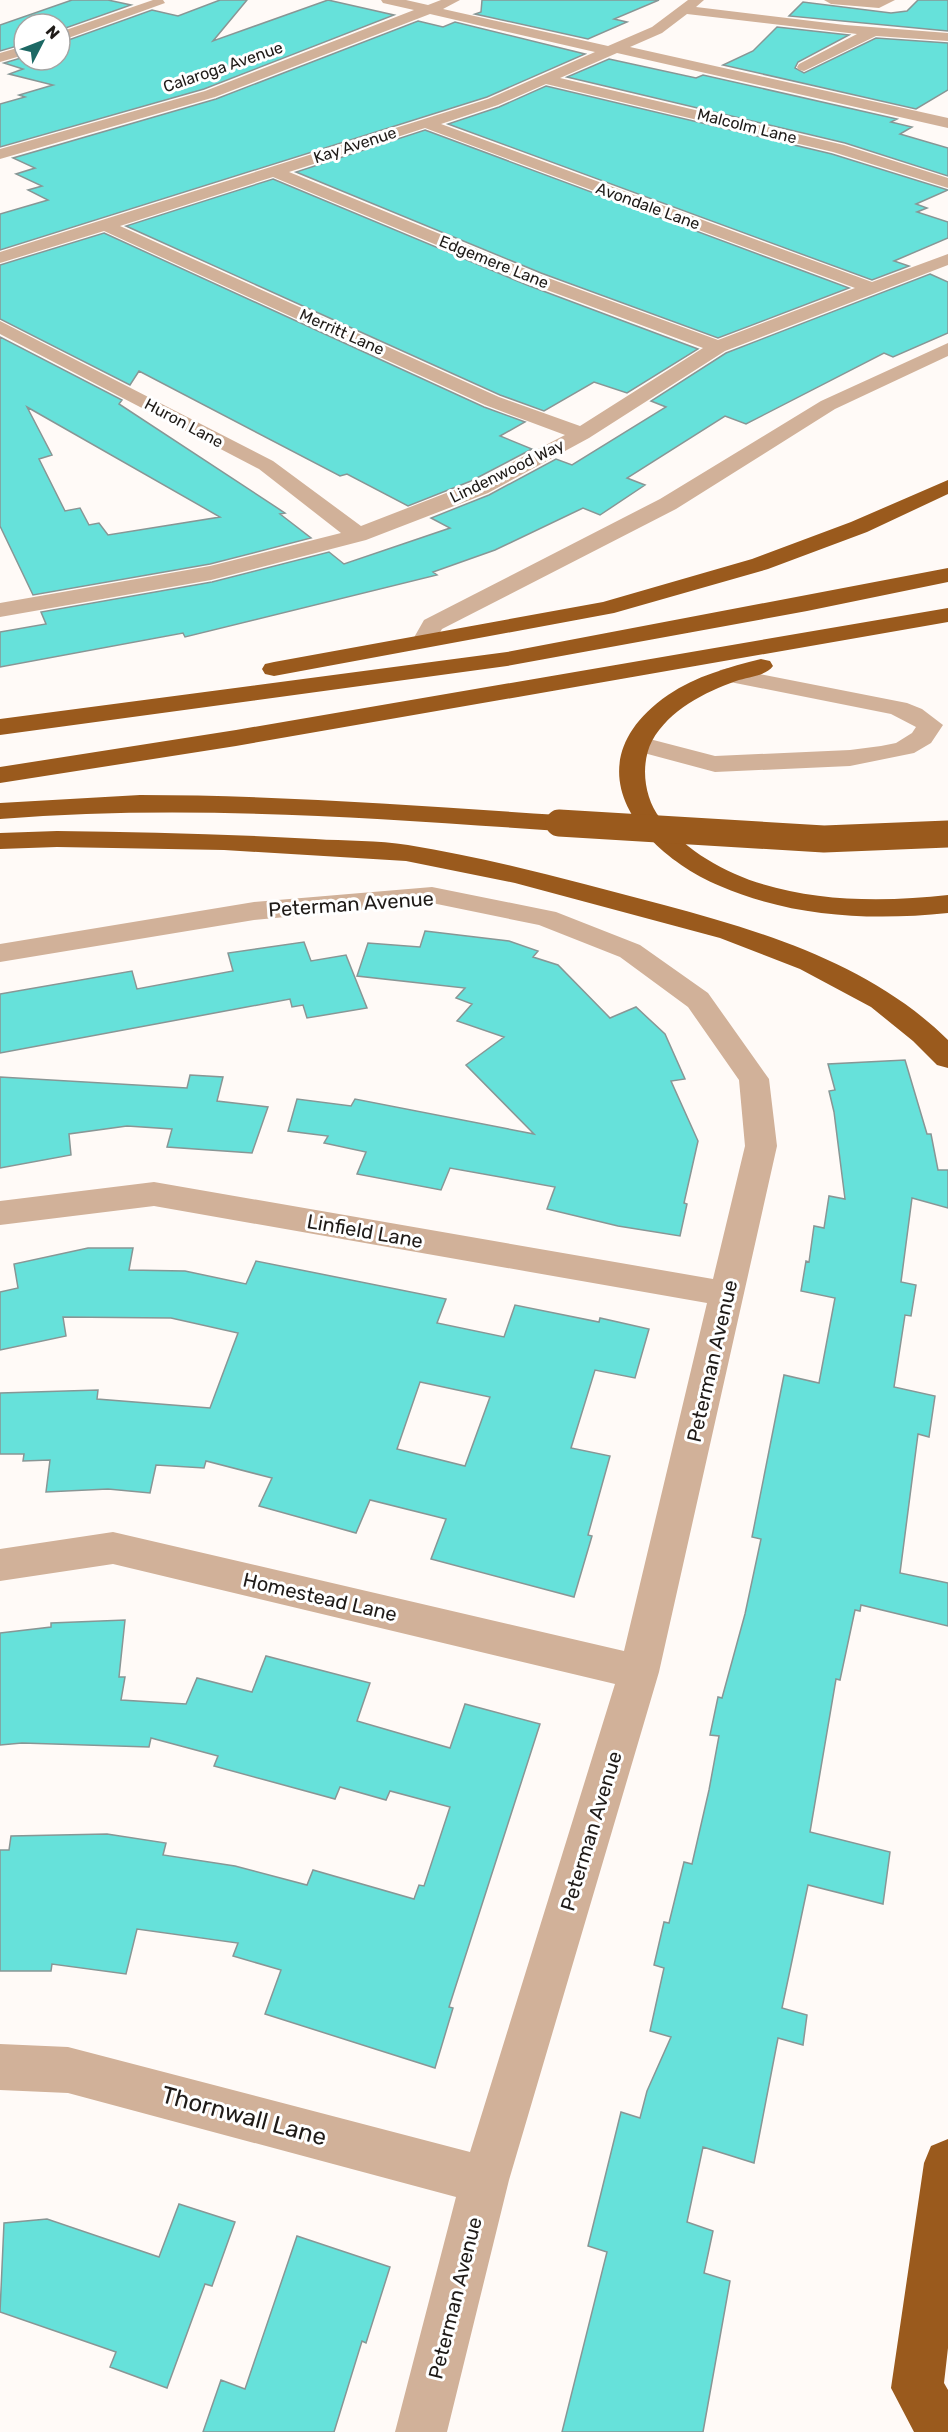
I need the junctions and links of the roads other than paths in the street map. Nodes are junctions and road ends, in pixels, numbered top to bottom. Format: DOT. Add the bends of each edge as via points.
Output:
graph roads {
  1 [pos="388,0"];
  2 [pos="453,0"];
  3 [pos="832,0"];
  4 [pos="888,0"];
  5 [pos="158,3"];
  6 [pos="421,5"];
  7 [pos="691,5"];
  8 [pos="874,32"];
  9 [pos="72,33"];
  10 [pos="948,37"];
  11 [pos="613,50"];
  12 [pos="804,67"];
  13 [pos="544,79"];
  14 [pos="425,123"];
  15 [pos="948,123"];
  16 [pos="0,151"];
  17 [pos="273,171"];
  18 [pos="948,183"];
  19 [pos="105,225"];
  20 [pos="0,258"];
  21 [pos="948,259"];
  22 [pos="871,288"];
  23 [pos="0,327"];
  24 [pos="718,347"];
  25 [pos="948,349"];
  26 [pos="582,434"];
  27 [pos="948,486"];
  28 [pos="358,536"];
  29 [pos="948,575"];
  30 [pos="0,610"];
  31 [pos="948,615"];
  32 [pos="948,622"];
  33 [pos="424,641"];
  34 [pos="729,675"];
  35 [pos="65,717"];
  36 [pos="0,727"];
  37 [pos="638,744"];
  38 [pos="0,775"];
  39 [pos="0,812"];
  40 [pos="948,834"];
  41 [pos="0,841"];
  42 [pos="948,904"];
  43 [pos="0,953"];
  44 [pos="948,1058"];
  45 [pos="0,1213"];
  46 [pos="728,1294"];
  47 [pos="0,1565"];
  48 [pos="639,1672"];
  49 [pos="0,2067"];
  50 [pos="948,2163"];
  51 [pos="485,2180"];
  52 [pos="422,2432"];
  53 [pos="944,2432"];
  1 -- 6 [label="street"];
  2 -- 6 [label="street, Calaroga Avenue"];
  3 -- 4 [label="street" via="879,4"];
  5 -- 9 [label="street"];
  6 -- 11 [label="street"];
  6 -- 16 [label="street, Calaroga Avenue" via="210,94"];
  7 -- 8 [label="street"];
  7 -- 11 [label="street, Kay Avenue" via="657,30"];
  8 -- 10 [label="street"];
  8 -- 12 [label="street"];
  11 -- 13 [label="street, Kay Avenue"];
  11 -- 15 [label="street"];
  13 -- 14 [label="street, Kay Avenue" via="493,102"];
  13 -- 18 [label="street, Malcolm Lane" via="837,148"];
  14 -- 17 [label="street, Kay Avenue"];
  14 -- 22 [label="street, Avondale Lane"];
  17 -- 19 [label="street, Kay Avenue"];
  17 -- 24 [label="street, Edgemere Lane" via="534,279"];
  19 -- 20 [label="street, Kay Avenue"];
  19 -- 26 [label="street, Merritt Lane" via="492,401"];
  21 -- 22 [label="street, Lindenwood Way"];
  22 -- 24 [label="street, Lindenwood Way"];
  23 -- 28 [label="street, Huron Lane" via="266,465"];
  24 -- 26 [label="street, Lindenwood Way"];
  25 -- 33 [label="street" via="828,405 668,504 432,625"];
  26 -- 28 [label="street, Lindenwood Way" via="480,488"];
  27 -- 33 [label="highway" via="859,527 760,564 606,608"];
  28 -- 30 [label="street, Lindenwood Way" via="211,573"];
  29 -- 35 [label="highway" via="507,659"];
  31 -- 38 [label="highway"];
  32 -- 34 [label="highway"];
  33 -- 35 [label="highway" via="167,689"];
  34 -- 37 [label="highway" via="687,694 658,716"];
  34 -- 37 [label="street" via="898,708 930,725 922,738 906,748 838,759 715,764"];
  35 -- 36 [label="highway"];
  37 -- 42 [label="highway" via="632,773 639,806 671,847 729,880 791,901 862,909 916,909"];
  39 -- 40 [label="highway, bridge" via="133,802 240,803 824,839"];
  41 -- 44 [label="highway" via="224,842 406,853 518,875 730,932 810,963 881,1000"];
  43 -- 46 [label="street, Peterman Avenue" via="254,911 432,896 546,918 630,951 698,1000 754,1079 761,1146"];
  45 -- 46 [label="street, Linfield Lane" via="154,1194"];
  46 -- 48 [label="street, Peterman Avenue"];
  47 -- 48 [label="street, Homestead Lane" via="113,1548"];
  48 -- 51 [label="street, Peterman Avenue"];
  49 -- 51 [label="street, Thornwall Lane" via="68,2070"];
  50 -- 53 [label="highway" via="917,2388"];
  51 -- 52 [label="street, Peterman Avenue"];
}
